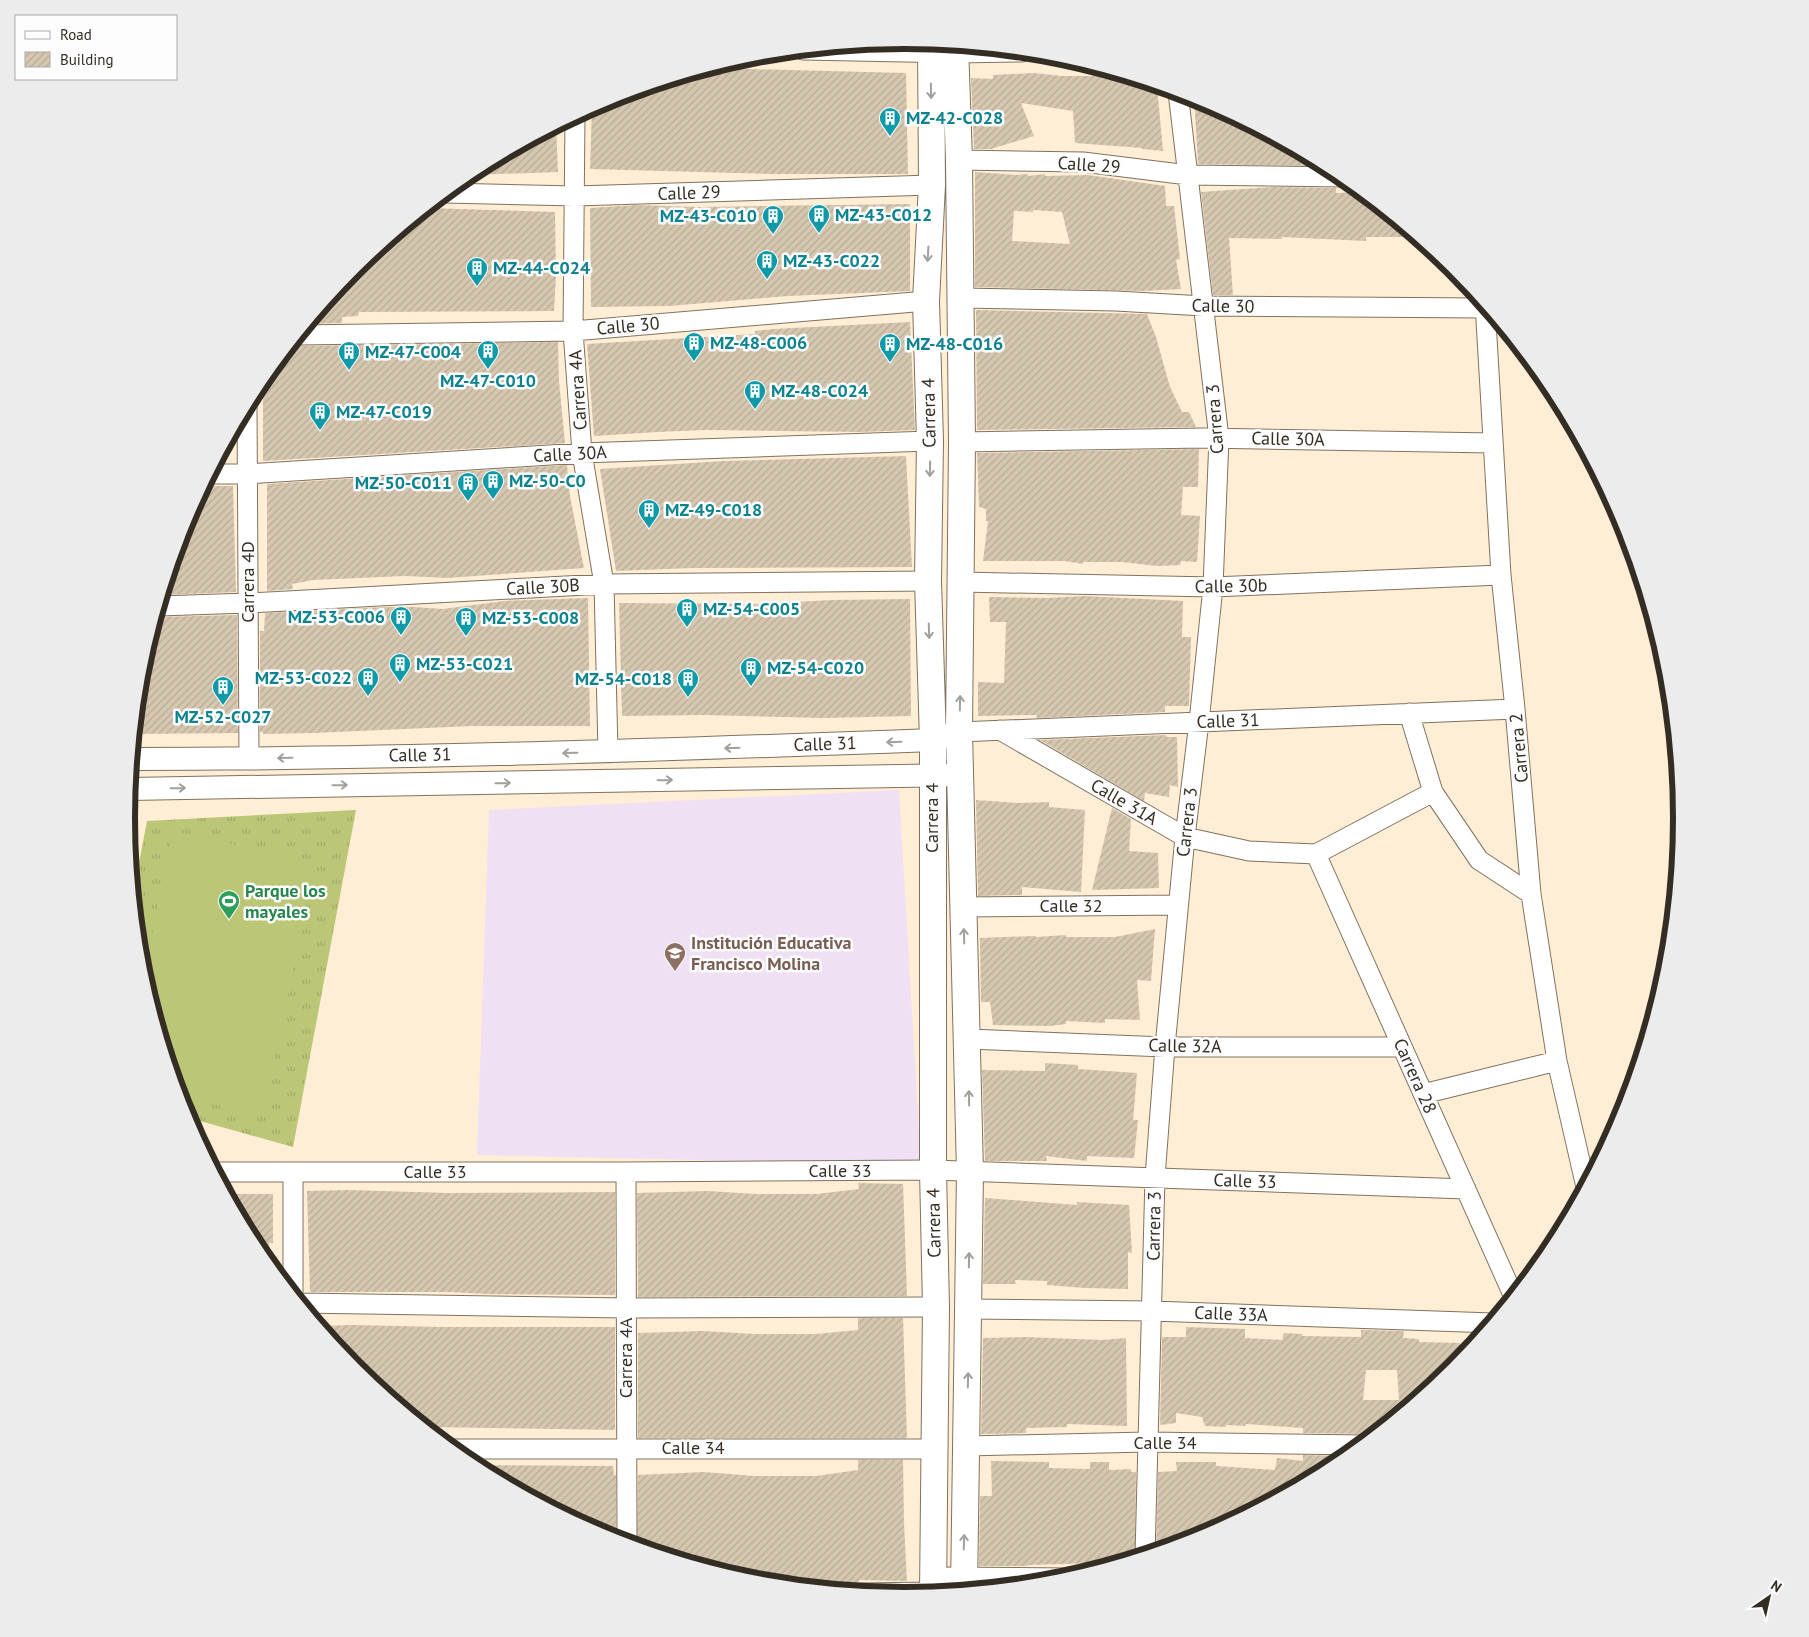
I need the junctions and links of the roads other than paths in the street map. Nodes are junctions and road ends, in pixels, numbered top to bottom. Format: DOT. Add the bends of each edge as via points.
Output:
graph roads {
  1 [pos="943,50"];
  2 [pos="943,50"];
  3 [pos="1179,100"];
  4 [pos="575,123"];
  5 [pos="959,160"];
  6 [pos="1188,174"];
  7 [pos="1331,178"];
  8 [pos="932,185"];
  9 [pos="456,193"];
  10 [pos="575,196"];
  11 [pos="960,298"];
  12 [pos="926,301"];
  13 [pos="1204,306"];
  14 [pos="1478,306"];
  15 [pos="1485,314"];
  16 [pos="573,331"];
  17 [pos="306,335"];
  18 [pos="247,419"];
  19 [pos="1219,438"];
  20 [pos="930,441"];
  21 [pos="962,442"];
  22 [pos="1493,443"];
  23 [pos="582,453"];
  24 [pos="216,474"];
  25 [pos="247,474"];
  26 [pos="1501,575"];
  27 [pos="928,581"];
  28 [pos="961,582"];
  29 [pos="604,584"];
  30 [pos="1213,587"];
  31 [pos="248,603"];
  32 [pos="165,606"];
  33 [pos="1516,709"];
  34 [pos="1409,713"];
  35 [pos="1200,722"];
  36 [pos="1000,730"];
  37 [pos="959,732"];
  38 [pos="933,740"];
  39 [pos="608,752"];
  40 [pos="137,758"];
  41 [pos="249,759"];
  42 [pos="961,775"];
  43 [pos="932,776"];
  44 [pos="136,789"];
  45 [pos="1433,792"];
  46 [pos="1184,837"];
  47 [pos="1316,854"];
  48 [pos="1531,894"];
  49 [pos="1178,905"];
  50 [pos="963,907"];
  51 [pos="968,1040"];
  52 [pos="1165,1046"];
  53 [pos="1402,1047"];
  54 [pos="1557,1061"];
  55 [pos="1423,1094"];
  56 [pos="933,1170"];
  57 [pos="221,1172"];
  58 [pos="294,1172"];
  59 [pos="626,1172"];
  60 [pos="970,1172"];
  61 [pos="1154,1177"];
  62 [pos="1584,1179"];
  63 [pos="1466,1189"];
  64 [pos="293,1286"];
  65 [pos="1511,1291"];
  66 [pos="307,1303"];
  67 [pos="936,1307"];
  68 [pos="626,1308"];
  69 [pos="968,1309"];
  70 [pos="1152,1311"];
  71 [pos="1486,1323"];
  72 [pos="1147,1442"];
  73 [pos="1351,1445"];
  74 [pos="967,1446"];
  75 [pos="626,1448"];
  76 [pos="933,1448"];
  77 [pos="463,1449"];
  78 [pos="627,1536"];
  79 [pos="1144,1549"];
  80 [pos="1008,1581"];
  81 [pos="963,1584"];
  82 [pos="938,1587"];
  83 [pos="933,1588"];
  1 -- 5 [label="main road, Carrera 4"];
  2 -- 8 [label="main road, Carrera 4, one-way"];
  3 -- 6 [label="street, Carrera 3"];
  4 -- 10 [label="street, Carrera 4A"];
  5 -- 6 [label="street, Calle 29" via="1083,162"];
  5 -- 11 [label="main road, Carrera 4"];
  6 -- 7 [label="street, Calle 29"];
  6 -- 13 [label="street, Carrera 3"];
  8 -- 10 [label="street, Calle 29"];
  8 -- 12 [label="main road, Carrera 4, one-way"];
  9 -- 10 [label="street, Calle 29"];
  10 -- 16 [label="street, Carrera 4A"];
  11 -- 13 [label="street, Calle 30"];
  11 -- 21 [label="main road, Carrera 4"];
  12 -- 16 [label="street, Calle 30"];
  12 -- 20 [label="main road, Carrera 4"];
  13 -- 14 [label="street, Calle 30"];
  13 -- 19 [label="street, Carrera 3"];
  15 -- 22 [label="street, Carrera 2"];
  16 -- 17 [label="street, Calle 30"];
  16 -- 23 [label="street, Carrera 4A"];
  18 -- 25 [label="street, Carrera 4D"];
  19 -- 21 [label="street, Calle 30A"];
  19 -- 22 [label="street, Calle 30A"];
  19 -- 30 [label="street, Carrera 3"];
  20 -- 23 [label="street, Calle 30A"];
  20 -- 27 [label="main road, Carrera 4, one-way"];
  21 -- 28 [label="main road, Carrera 4"];
  22 -- 26 [label="street, Carrera 2"];
  23 -- 25 [label="street, Calle 30A"];
  23 -- 29 [label="street, Carrera 4A"];
  24 -- 25 [label="street, Calle 30A"];
  25 -- 31 [label="street, Carrera 4D"];
  26 -- 30 [label="street, Calle 30b"];
  26 -- 33 [label="street, Carrera 2"];
  27 -- 29 [label="street, Calle 30B"];
  27 -- 38 [label="main road, Carrera 4, one-way"];
  28 -- 30 [label="street, Calle 30b"];
  37 -- 28 [label="main road, Carrera 4, one-way"];
  29 -- 31 [label="street, Calle 30B"];
  29 -- 39 [label="street, Carrera 4A"];
  30 -- 35 [label="street, Carrera 3"];
  31 -- 32 [label="street, Calle 30B"];
  31 -- 41 [label="street, Carrera 4D"];
  33 -- 34 [label="street, Calle 31"];
  33 -- 48 [label="street, Carrera 2"];
  34 -- 35 [label="street, Calle 31"];
  34 -- 45 [label="street"];
  35 -- 36 [label="street, Calle 31"];
  35 -- 46 [label="street, Carrera 3"];
  36 -- 37 [label="street, Calle 31"];
  36 -- 46 [label="street, Calle 31A"];
  37 -- 38 [label="street, Calle 31"];
  37 -- 42 [label="main road, Carrera 4"];
  38 -- 39 [label="street, Calle 31, one-way"];
  38 -- 43 [label="main road, Carrera 4"];
  39 -- 41 [label="street, Calle 31, one-way"];
  40 -- 41 [label="street, Calle 31"];
  42 -- 43 [label="street, Calle 31"];
  42 -- 50 [label="main road, Carrera 4"];
  44 -- 43 [label="street, Calle 31, one-way"];
  43 -- 56 [label="main road, Carrera 4"];
  45 -- 47 [label="street"];
  45 -- 48 [label="street" via="1479,860"];
  46 -- 47 [label="street, Calle 31A" via="1249,851"];
  46 -- 49 [label="street, Carrera 3"];
  47 -- 53 [label="street, Carrera 28"];
  48 -- 54 [label="street, Carrera 2"];
  49 -- 50 [label="street, Calle 32"];
  49 -- 52 [label="street, Carrera 3"];
  51 -- 50 [label="main road, Carrera 4, one-way"];
  51 -- 52 [label="street, Calle 32A"];
  60 -- 51 [label="main road, Carrera 4, one-way"];
  52 -- 53 [label="street, Calle 32A"];
  52 -- 61 [label="street, Carrera 3"];
  53 -- 55 [label="street, Carrera 28"];
  54 -- 55 [label="street"];
  54 -- 62 [label="street, Carrera 2"];
  55 -- 63 [label="street, Carrera 28"];
  56 -- 59 [label="street, Calle 33"];
  56 -- 60 [label="street, Calle 33"];
  56 -- 67 [label="main road, Carrera 4"];
  57 -- 58 [label="street, Calle 33"];
  58 -- 59 [label="street, Calle 33"];
  58 -- 64 [label="street"];
  59 -- 68 [label="street, Carrera 4A"];
  60 -- 61 [label="street, Calle 33"];
  69 -- 60 [label="main road, Carrera 4, one-way"];
  61 -- 63 [label="street, Calle 33"];
  61 -- 70 [label="street, Carrera 3"];
  63 -- 65 [label="street, Carrera 28"];
  66 -- 68 [label="street"];
  67 -- 68 [label="street"];
  67 -- 76 [label="main road, Carrera 4"];
  68 -- 75 [label="street, Carrera 4A"];
  69 -- 70 [label="street, Calle 33A"];
  74 -- 69 [label="main road, Carrera 4, one-way"];
  70 -- 71 [label="street, Calle 33A"];
  70 -- 72 [label="street, Carrera 3"];
  72 -- 73 [label="street, Calle 34"];
  72 -- 74 [label="street, Calle 34"];
  72 -- 79 [label="street, Carrera 3"];
  81 -- 74 [label="main road, Carrera 4, one-way"];
  75 -- 76 [label="street, Calle 34"];
  75 -- 77 [label="street, Calle 34"];
  75 -- 78 [label="street, Carrera 4A"];
  76 -- 83 [label="main road, Carrera 4"];
  80 -- 81 [label="street"];
  81 -- 82 [label="street"];
}
